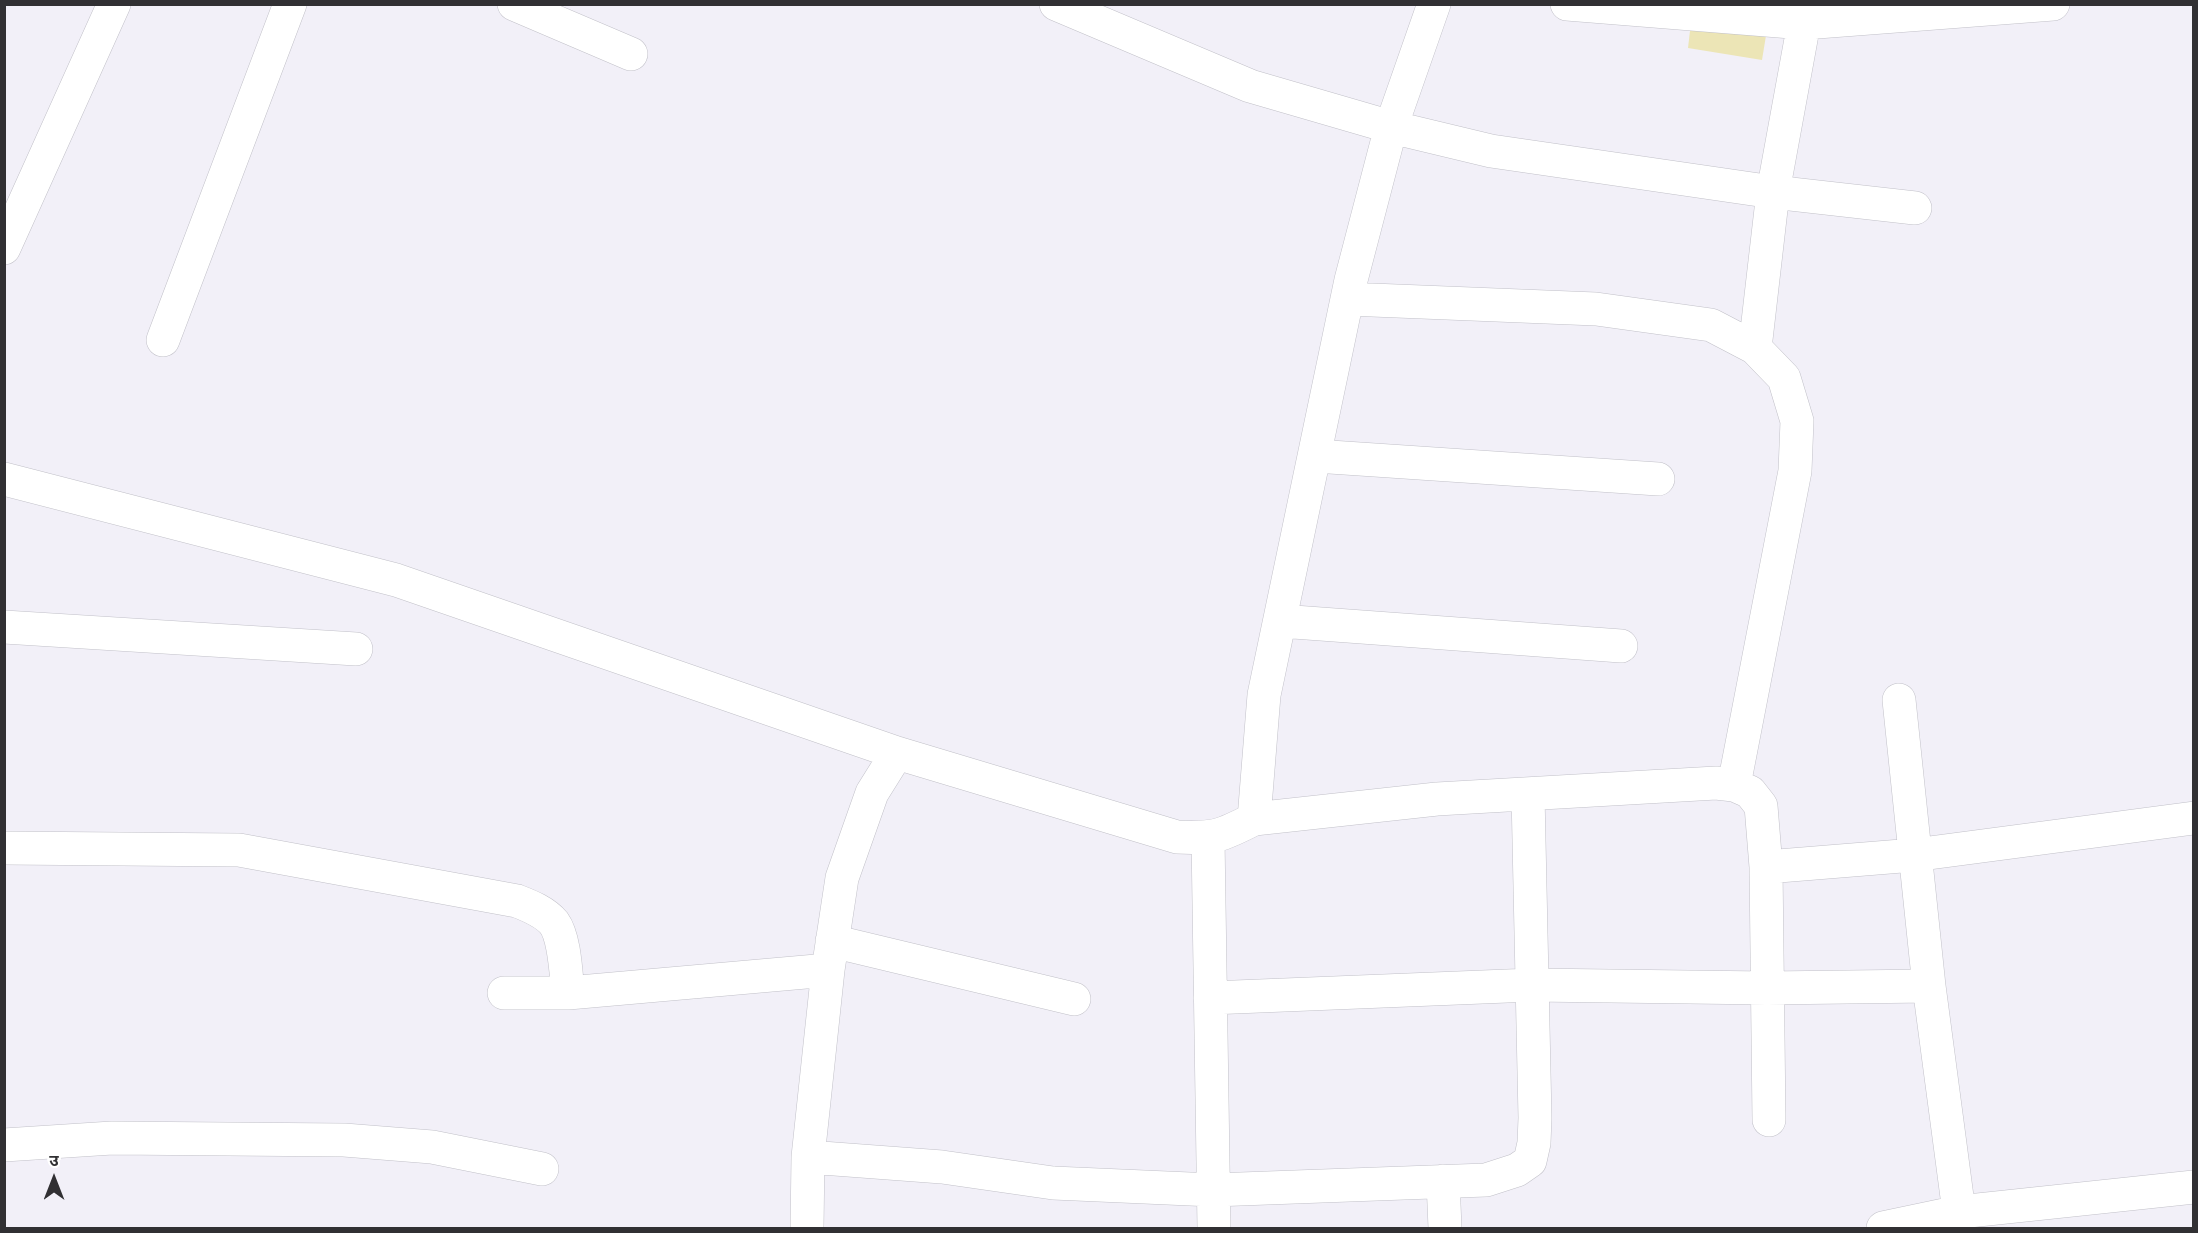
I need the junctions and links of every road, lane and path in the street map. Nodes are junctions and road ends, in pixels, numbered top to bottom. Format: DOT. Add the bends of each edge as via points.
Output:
graph roads {
  1 [pos="114,4"];
  2 [pos="290,4"];
  3 [pos="514,4"];
  4 [pos="1056,4"];
  5 [pos="1434,4"];
  6 [pos="1567,4"];
  7 [pos="2053,4"];
  8 [pos="1099,13"];
  9 [pos="1804,14"];
  10 [pos="631,54"];
  11 [pos="1391,127"];
  12 [pos="1773,192"];
  13 [pos="1915,208"];
  14 [pos="4,248"];
  15 [pos="1347,299"];
  16 [pos="163,340"];
  17 [pos="1755,348"];
  18 [pos="1314,456"];
  19 [pos="4,479"];
  20 [pos="1658,479"];
  21 [pos="1280,621"];
  22 [pos="4,627"];
  23 [pos="1621,646"];
  24 [pos="356,649"];
  25 [pos="1899,700"];
  26 [pos="897,753"];
  27 [pos="1734,785"];
  28 [pos="1528,794"];
  29 [pos="2193,818"];
  30 [pos="1254,819"];
  31 [pos="1208,838"];
  32 [pos="4,848"];
  33 [pos="1914,855"];
  34 [pos="1766,867"];
  35 [pos="830,956"];
  36 [pos="1532,985"];
  37 [pos="1929,986"];
  38 [pos="1767,988"];
  39 [pos="504,993"];
  40 [pos="568,993"];
  41 [pos="1210,998"];
  42 [pos="1074,999"];
  43 [pos="1769,1120"];
  44 [pos="4,1145"];
  45 [pos="808,1157"];
  46 [pos="542,1169"];
  47 [pos="1443,1181"];
  48 [pos="2193,1187"];
  49 [pos="1213,1190"];
  50 [pos="1959,1212"];
  51 [pos="807,1228"];
  52 [pos="1214,1228"];
  53 [pos="1444,1228"];
  54 [pos="1883,1228"];
  1 -- 14 [label="street"];
  2 -- 16 [label="street"];
  3 -- 10 [label="street"];
  4 -- 8 [label="street"];
  5 -- 11 [label="street"];
  6 -- 9 [label="street"];
  7 -- 9 [label="street"];
  8 -- 11 [label="street" via="1250,86"];
  9 -- 12 [label="street"];
  11 -- 12 [label="street" via="1491,150"];
  11 -- 15 [label="street"];
  12 -- 13 [label="street"];
  12 -- 17 [label="street"];
  15 -- 17 [label="street" via="1596,309 1711,325"];
  15 -- 18 [label="street"];
  17 -- 27 [label="street" via="1784,378 1797,421 1796,451"];
  18 -- 20 [label="street"];
  18 -- 21 [label="street"];
  19 -- 26 [label="street" via="396,580"];
  21 -- 23 [label="street"];
  21 -- 30 [label="street" via="1264,695"];
  22 -- 24 [label="street"];
  25 -- 33 [label="street"];
  26 -- 31 [label="street" via="1177,837"];
  26 -- 35 [label="street" via="872,793 842,878"];
  27 -- 28 [label="street"];
  27 -- 34 [label="street" via="1750,792 1761,806"];
  28 -- 30 [label="street" via="1437,799"];
  28 -- 36 [label="street"];
  29 -- 33 [label="street"];
  30 -- 31 [label="street"];
  31 -- 41 [label="street"];
  32 -- 40 [label="street" via="239,850 518,901 537,909 554,924 564,951"];
  33 -- 34 [label="street"];
  33 -- 37 [label="street"];
  34 -- 38 [label="street"];
  35 -- 40 [label="street"];
  35 -- 42 [label="street"];
  35 -- 45 [label="street"];
  36 -- 38 [label="street"];
  36 -- 41 [label="street"];
  36 -- 47 [label="street" via="1535,1118 1530,1161 1517,1170 1486,1180"];
  37 -- 38 [label="street"];
  37 -- 50 [label="street"];
  38 -- 43 [label="street"];
  39 -- 40 [label="street"];
  41 -- 49 [label="street"];
  44 -- 46 [label="street" via="112,1138 344,1140 432,1147"];
  45 -- 49 [label="street" via="942,1167 1053,1183"];
  45 -- 51 [label="street"];
  47 -- 49 [label="street"];
  47 -- 53 [label="street"];
  48 -- 50 [label="street"];
  49 -- 52 [label="street"];
  50 -- 54 [label="street"];
}
